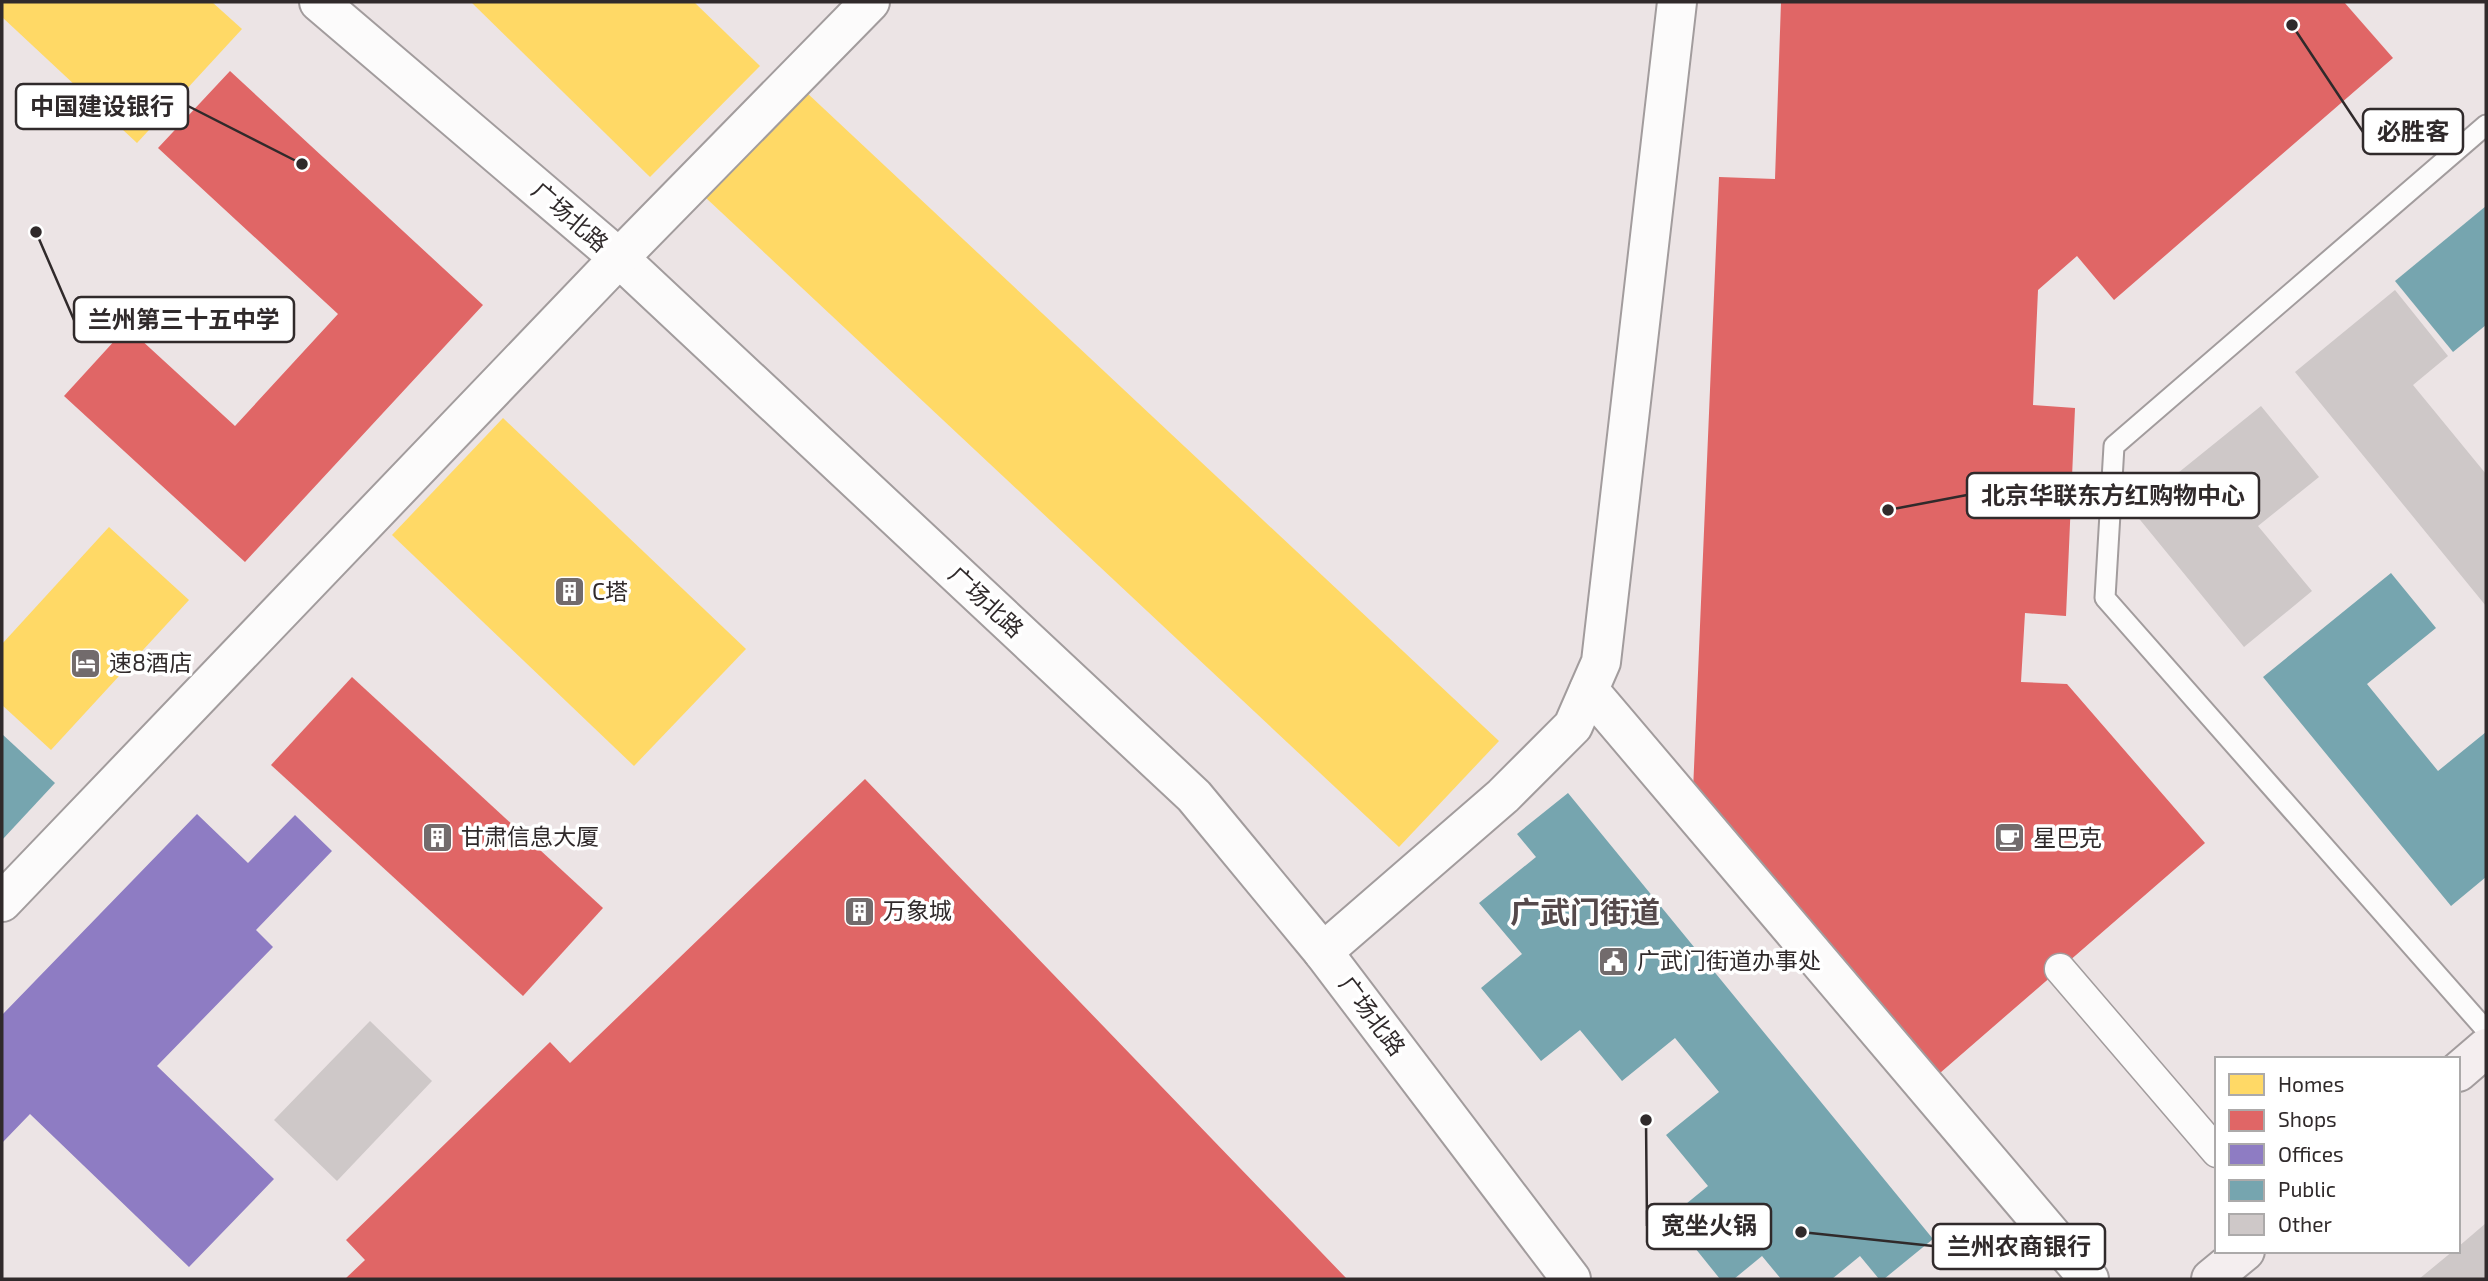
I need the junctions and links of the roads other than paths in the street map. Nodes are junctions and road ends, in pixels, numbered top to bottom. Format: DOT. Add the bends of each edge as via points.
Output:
graph roads {
  1 [pos="319,2"];
  2 [pos="870,2"];
  3 [pos="1677,2"];
  4 [pos="2486,125"];
  5 [pos="619,258"];
  6 [pos="1589,690"];
  7 [pos="2,902"];
  8 [pos="1324,952"];
  9 [pos="2060,969"];
  10 [pos="2486,1030"];
  11 [pos="2486,1048"];
  12 [pos="2460,1070"];
  13 [pos="2215,1150"];
  14 [pos="2243,1253"];
  15 [pos="1571,1279"];
  16 [pos="2089,1279"];
  17 [pos="2211,1279"];
  1 -- 5 [label="street, 广场北路"];
  2 -- 5 [label="street"];
  3 -- 6 [label="street" via="1601,662"];
  4 -- 10 [label="lane" via="2114,446 2105,598"];
  5 -- 7 [label="street"];
  5 -- 8 [label="street, 广场北路" via="1194,796"];
  6 -- 8 [label="street" via="1573,726 1512,787"];
  6 -- 16 [label="street"];
  8 -- 15 [label="street, 广场北路"];
  9 -- 13 [label="street"];
  11 -- 12 [label="main road"];
  14 -- 17 [label="main road"];
}
